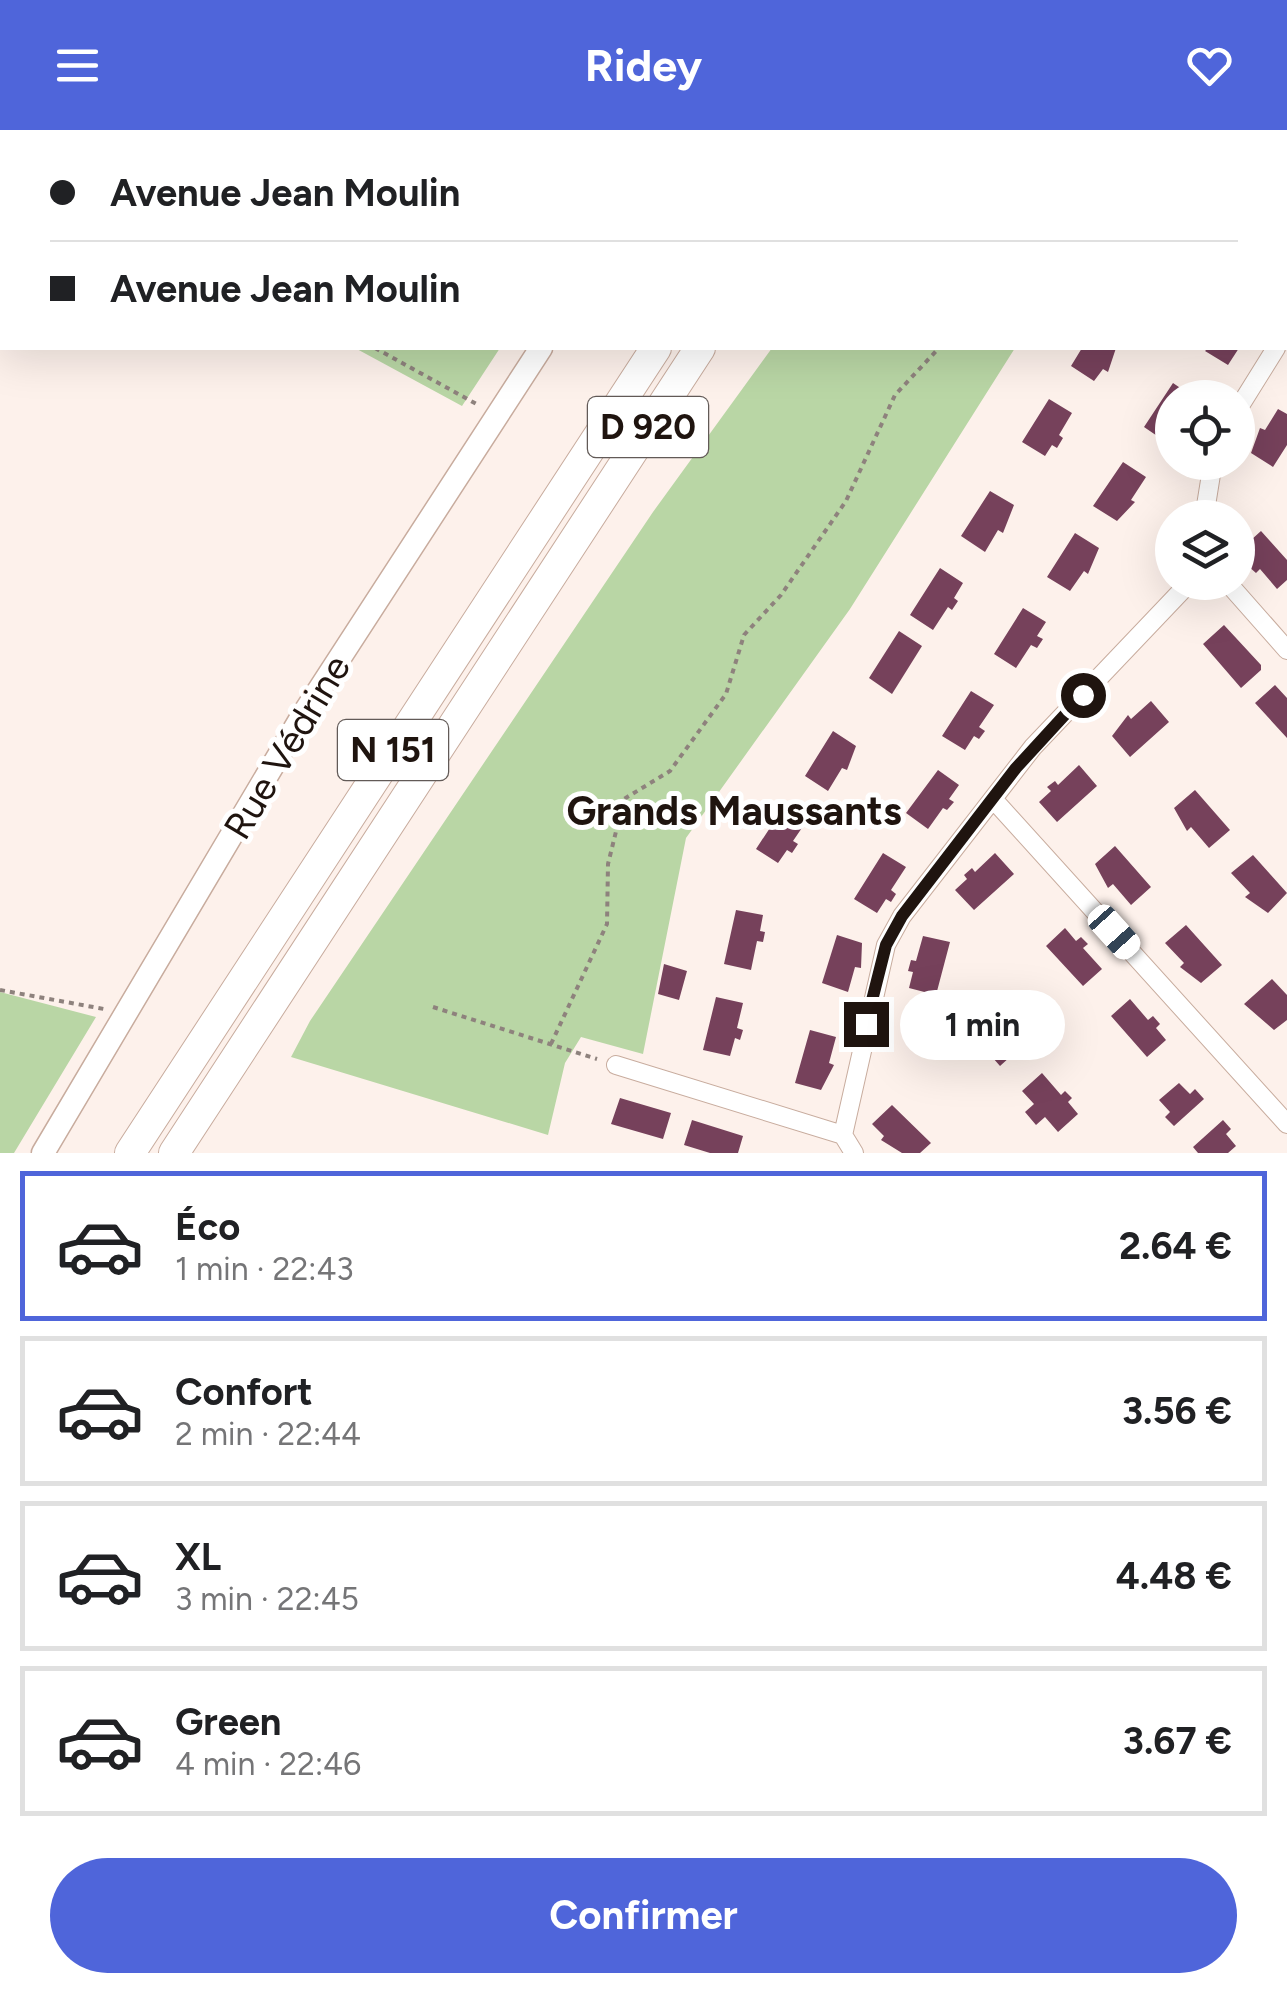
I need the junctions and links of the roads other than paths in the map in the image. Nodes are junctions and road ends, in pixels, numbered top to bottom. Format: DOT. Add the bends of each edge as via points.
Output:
graph roads {
  1 [pos="540,350"];
  2 [pos="655,350"];
  3 [pos="699,350"];
  4 [pos="720,350"];
  5 [pos="1275,350"];
  6 [pos="1255,382"];
  7 [pos="597,506"];
  8 [pos="1173,600"];
  9 [pos="1243,600"];
  10 [pos="1287,650"];
  11 [pos="992,799"];
  12 [pos="616,1065"];
  13 [pos="1287,1124"];
  14 [pos="842,1134"];
  15 [pos="44,1153"];
  16 [pos="130,1153"];
  17 [pos="174,1153"];
  18 [pos="854,1153"];
  1 -- 15 [label="street, Rue Védrine" via="304,713"];
  2 -- 16 [label="highway, N 151"];
  3 -- 7 [label="highway, D 920"];
  4 -- 7 [label="highway, N 151" via="651,451"];
  5 -- 6 [label="street"];
  7 -- 17 [label="highway, N 151"];
  8 -- 11 [label="street"];
  9 -- 10 [label="street"];
  11 -- 13 [label="street"];
  11 -- 14 [label="street" via="886,945"];
  12 -- 14 [label="street"];
  14 -- 18 [label="street"];
}
